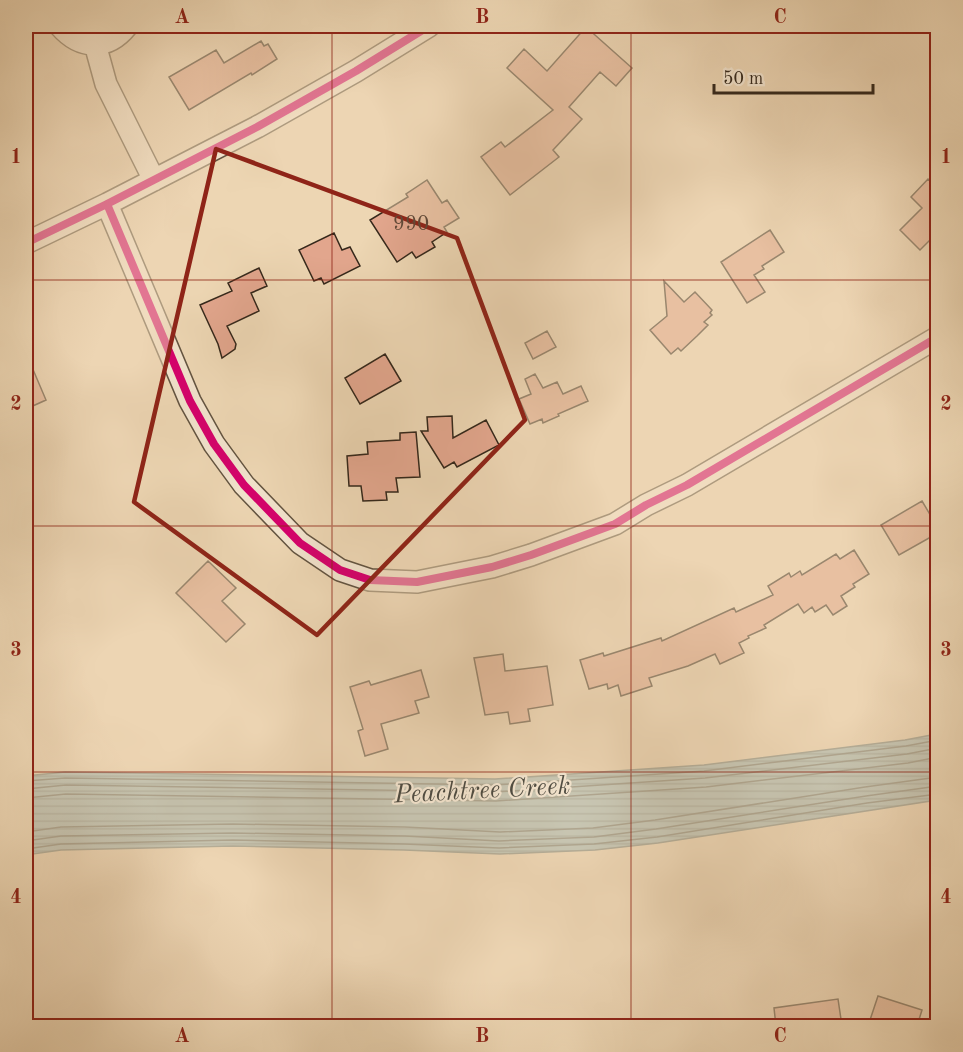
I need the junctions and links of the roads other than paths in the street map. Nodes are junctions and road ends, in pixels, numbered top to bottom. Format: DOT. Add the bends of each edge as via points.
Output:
graph roads {
  1 [pos="60,26"];
  2 [pos="127,26"];
  3 [pos="429,26"];
  4 [pos="95,44"];
  5 [pos="154,180"];
  6 [pos="107,204"];
  7 [pos="26,243"];
  8 [pos="938,337"];
  1 -- 4 [label="street" via="70,36"];
  2 -- 4 [label="street" via="107,42"];
  3 -- 5 [label="street" via="257,128"];
  4 -- 5 [label="street" via="106,84"];
  5 -- 6 [label="street"];
  6 -- 7 [label="street"];
  6 -- 8 [label="street" via="190,401 213,444 244,485 300,543 340,570 370,580 417,582 492,567 615,524"];
}
